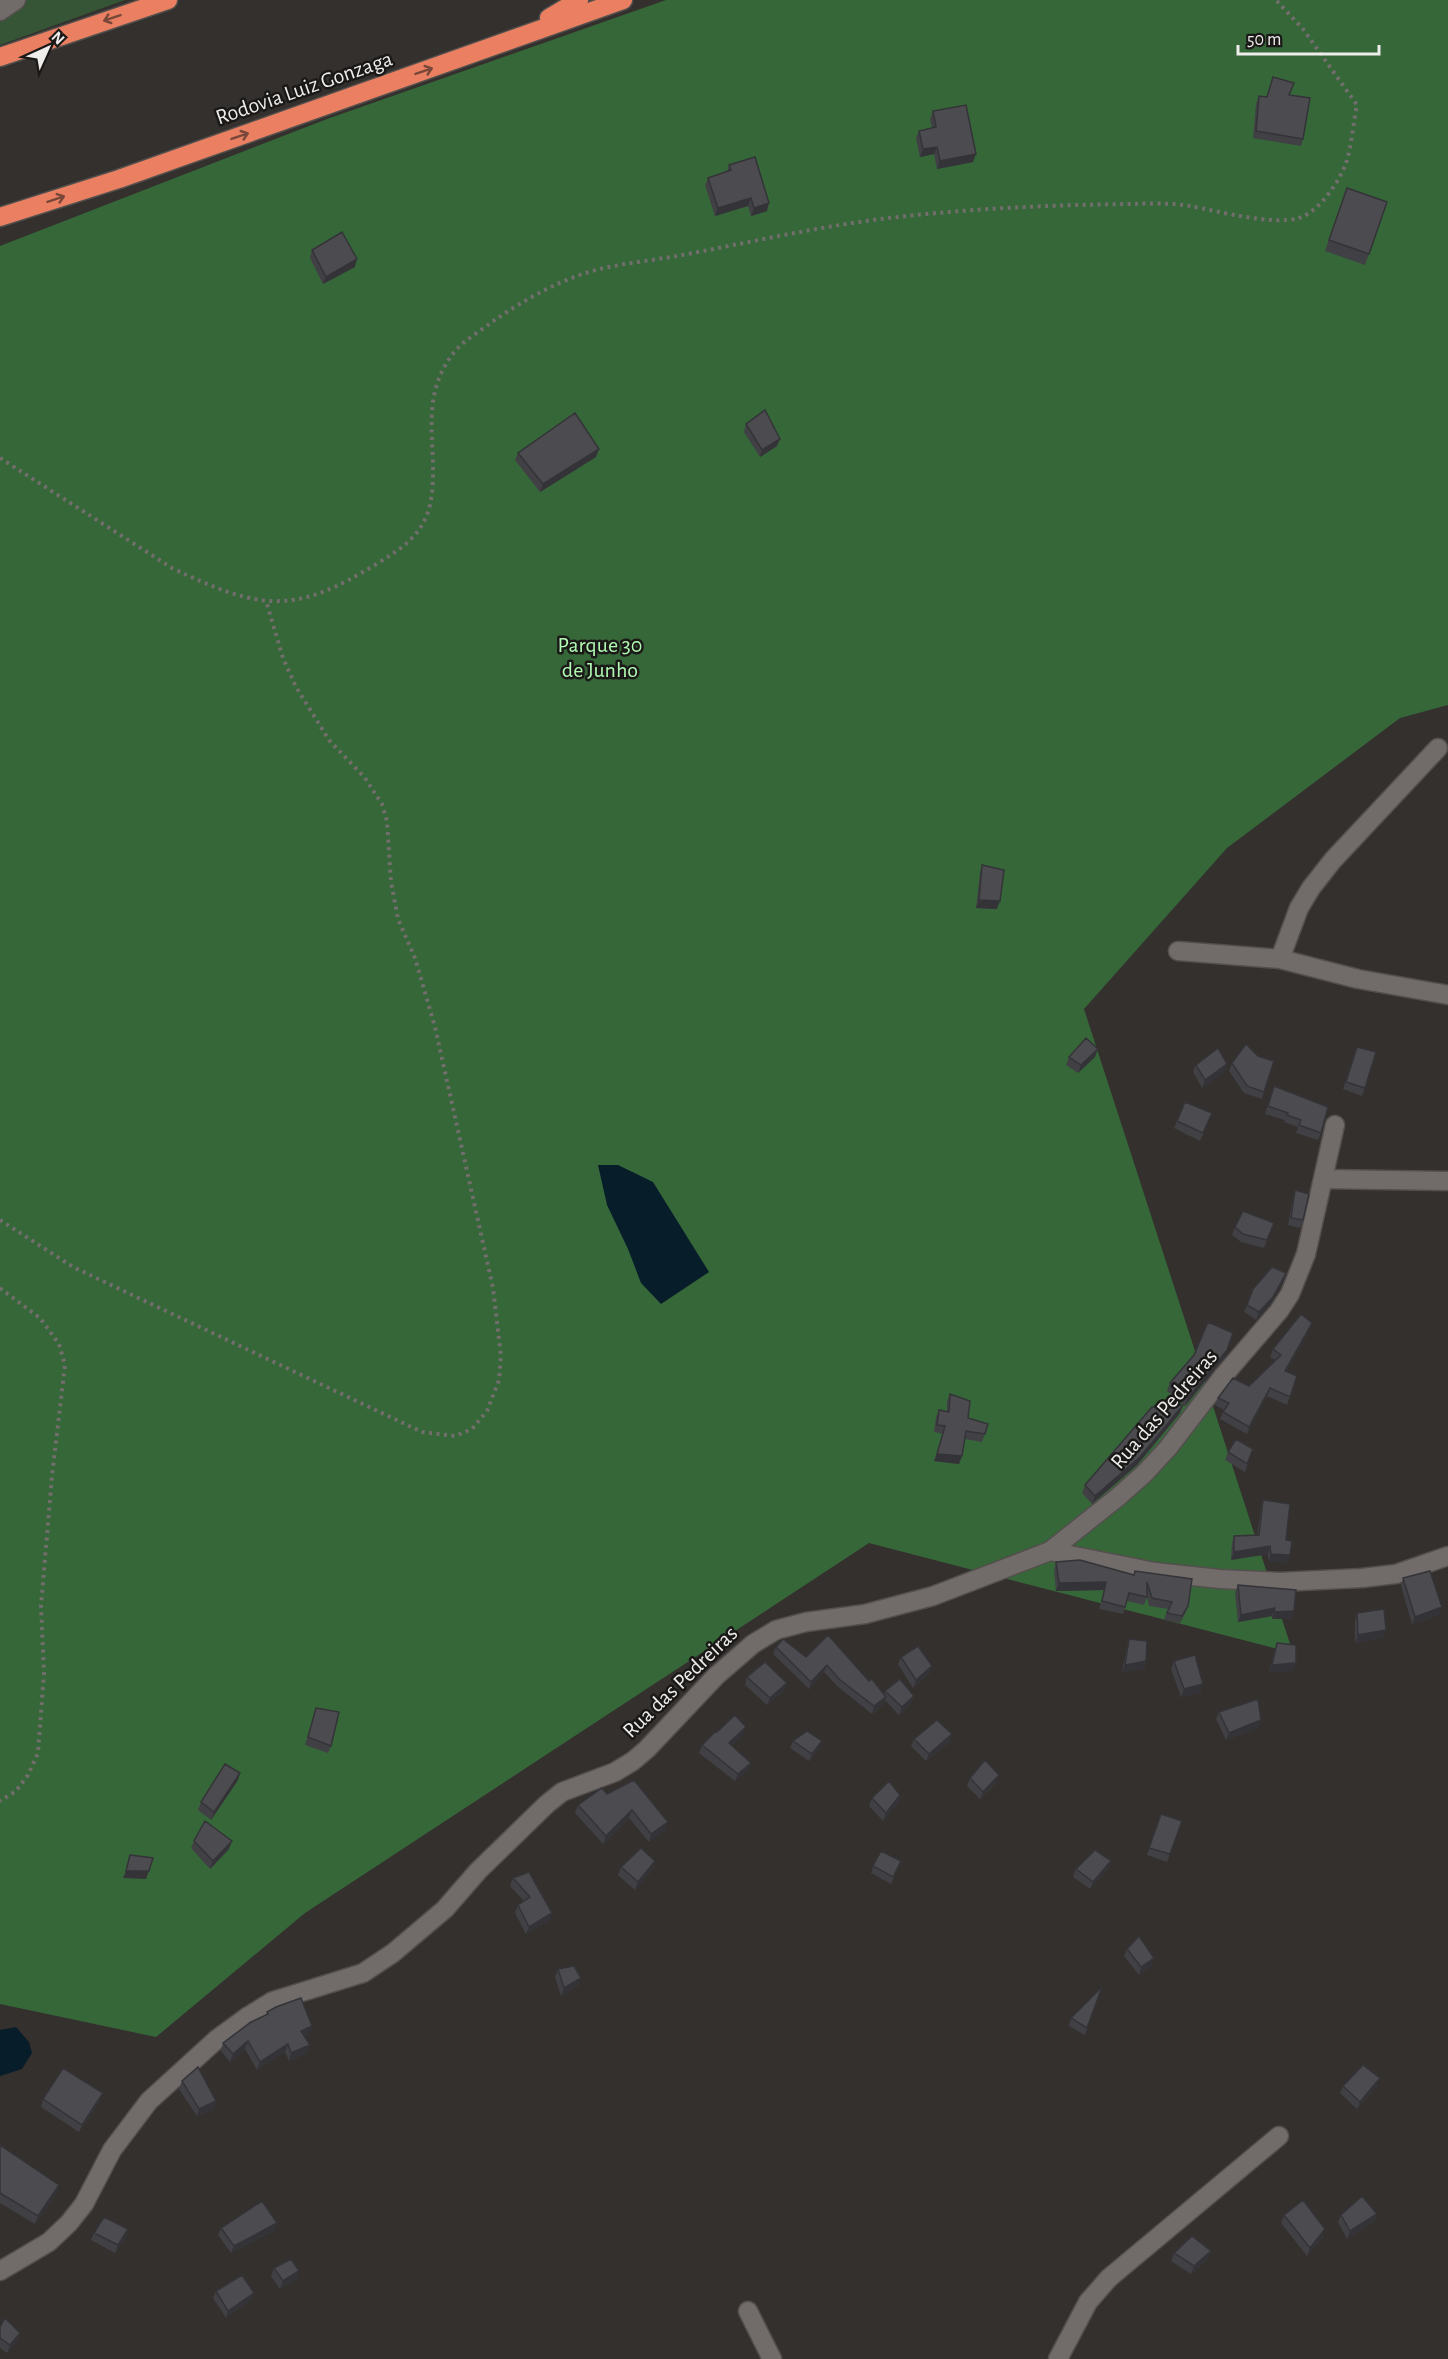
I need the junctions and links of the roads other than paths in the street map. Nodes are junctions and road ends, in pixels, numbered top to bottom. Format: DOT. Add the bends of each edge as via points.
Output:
graph roads {
  1 [pos="16,0"];
  2 [pos="168,0"];
  3 [pos="579,0"];
  4 [pos="623,0"];
  5 [pos="0,11"];
  6 [pos="517,38"];
  7 [pos="0,57"];
  8 [pos="0,217"];
  9 [pos="1438,748"];
  10 [pos="1178,951"];
  11 [pos="1280,959"];
  12 [pos="1448,995"];
  13 [pos="1335,1125"];
  14 [pos="1323,1179"];
  15 [pos="1448,1181"];
  16 [pos="1050,1551"];
  17 [pos="1448,1557"];
  18 [pos="1278,2136"];
  19 [pos="0,2271"];
  20 [pos="748,2311"];
  21 [pos="772,2359"];
  22 [pos="1058,2359"];
  1 -- 5 [label="street"];
  2 -- 7 [label="highway, one-way"];
  3 -- 6 [label="highway"];
  4 -- 6 [label="highway, Rodovia Luiz Gonzaga"];
  8 -- 6 [label="highway, Rodovia Luiz Gonzaga, one-way"];
  9 -- 11 [label="street" via="1311,888"];
  10 -- 11 [label="street"];
  11 -- 12 [label="street" via="1358,979"];
  13 -- 14 [label="street, Rua das Pedreiras"];
  14 -- 15 [label="street"];
  14 -- 16 [label="street, Rua das Pedreiras" via="1306,1254 1279,1311 1145,1473"];
  16 -- 17 [label="street" via="1155,1572 1280,1582 1396,1574"];
  16 -- 19 [label="street, Rua das Pedreiras" via="933,1596 865,1614 806,1622 776,1630 753,1644 633,1761 562,1792 548,1804 478,1871 445,1909 393,1953 363,1973 273,2001 217,2039 143,2108 112,2150 84,2204 69,2223 49,2242"];
  18 -- 22 [label="street" via="1109,2278 1088,2302"];
  20 -- 21 [label="street"];
}
